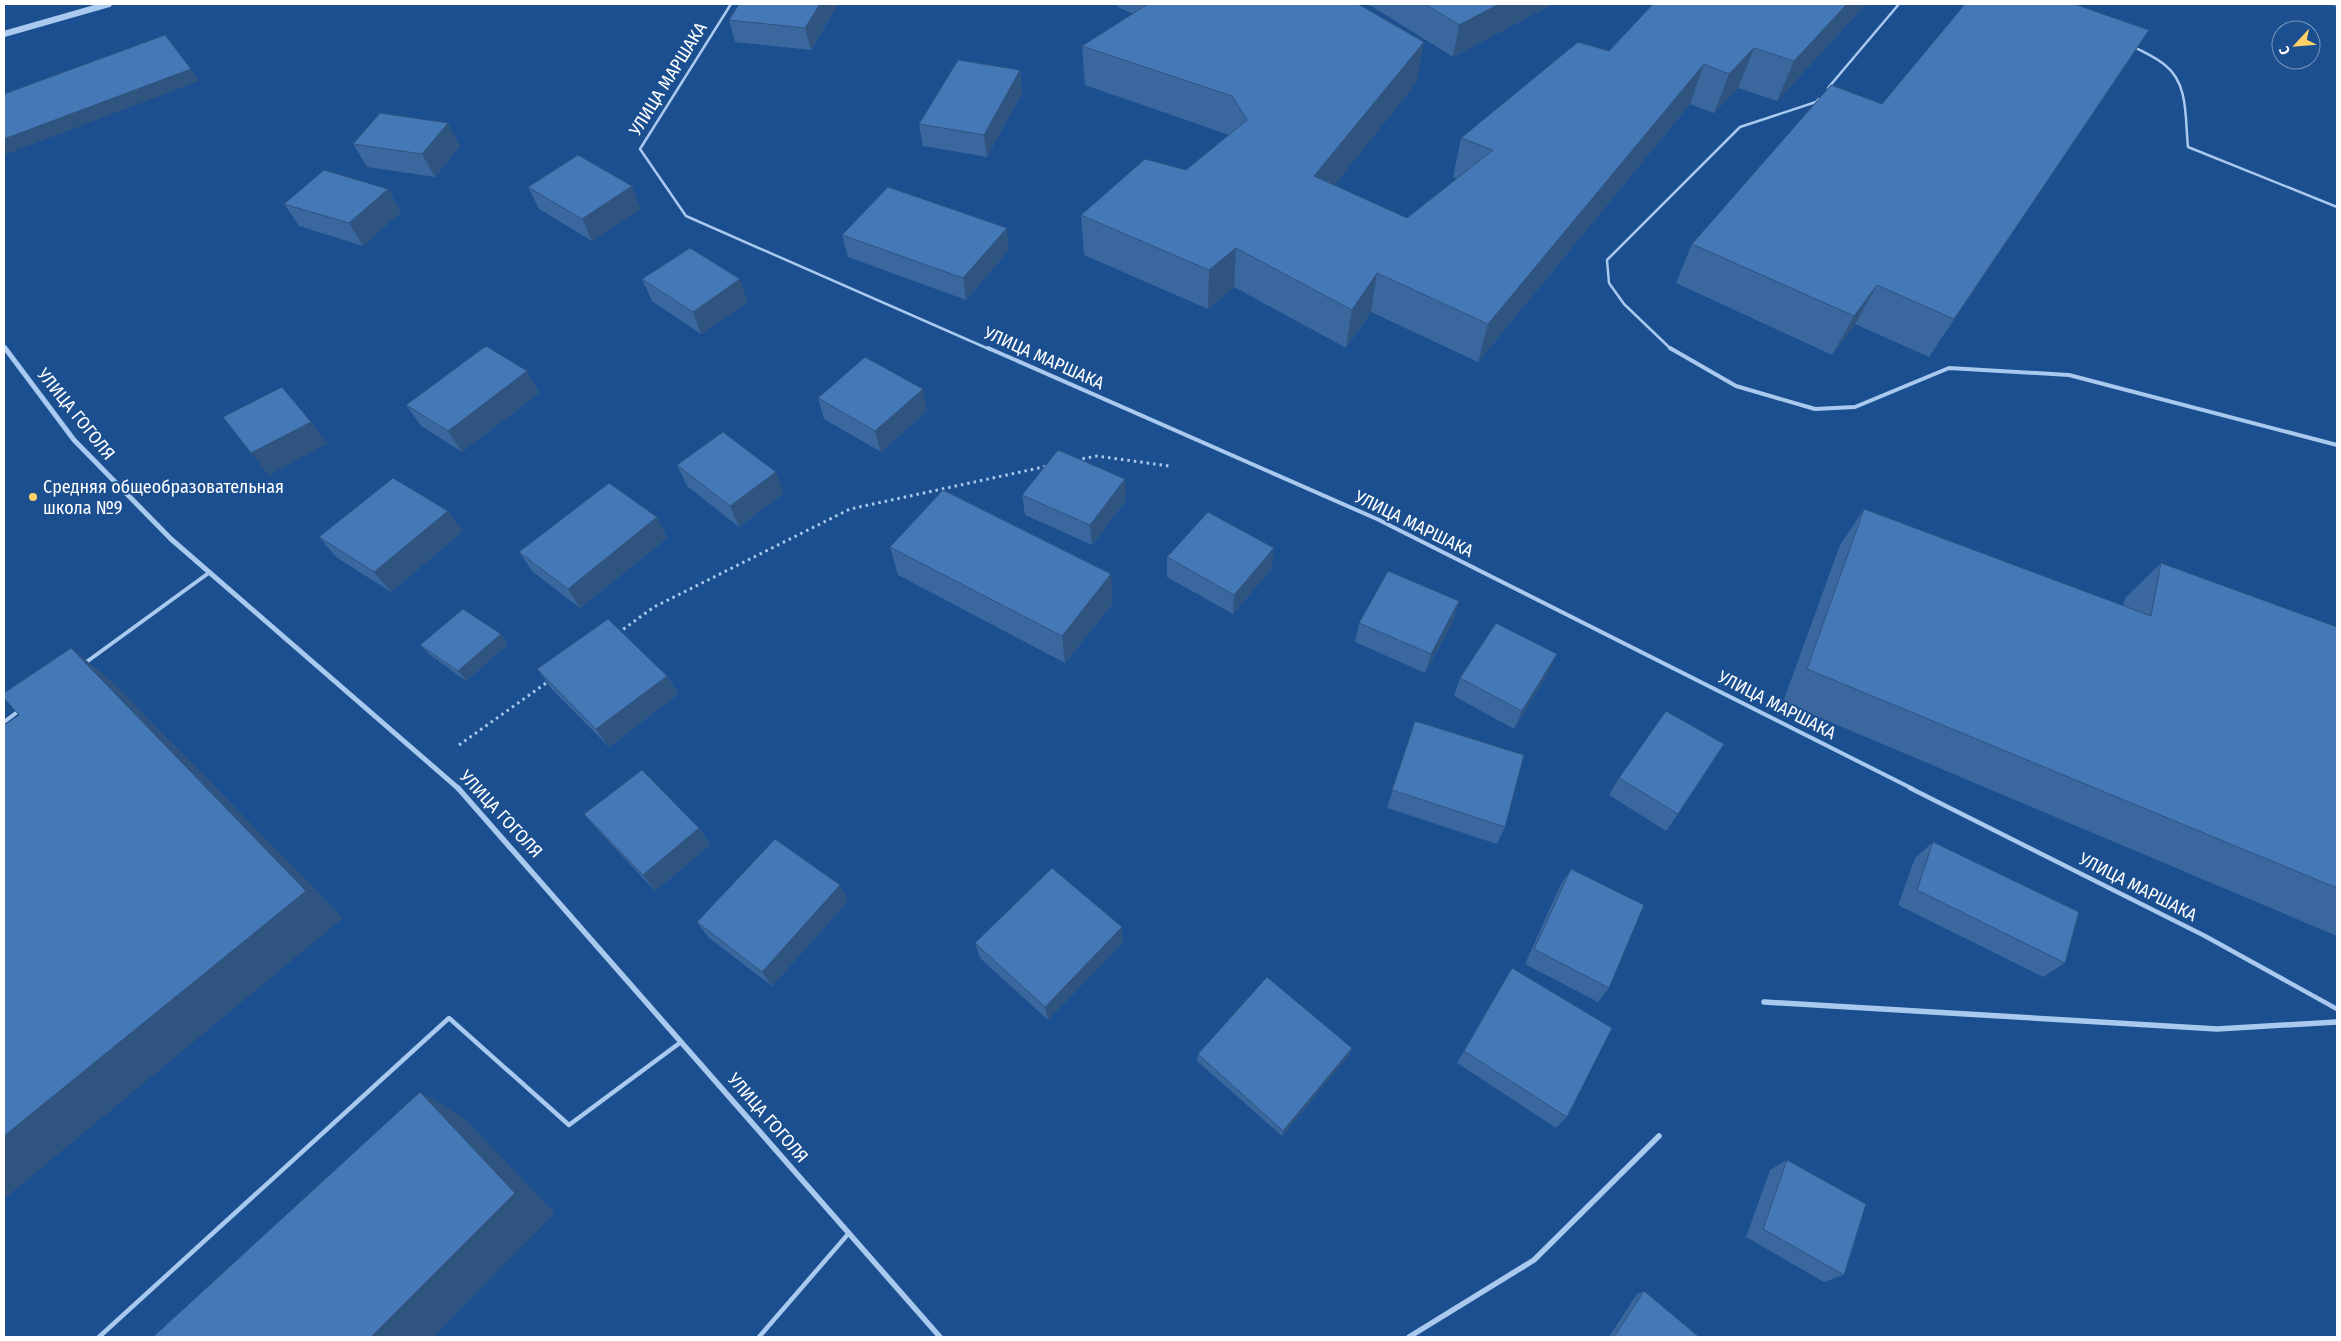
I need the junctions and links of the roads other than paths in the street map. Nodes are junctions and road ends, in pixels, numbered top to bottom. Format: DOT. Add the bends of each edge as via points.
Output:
graph roads {
  1 [pos="109,4"];
  2 [pos="731,4"];
  3 [pos="1899,4"];
  4 [pos="4,34"];
  5 [pos="2124,42"];
  6 [pos="2337,207"];
  7 [pos="4,347"];
  8 [pos="2337,446"];
  9 [pos="210,572"];
  10 [pos="83,664"];
  11 [pos="28,704"];
  12 [pos="4,722"];
  13 [pos="1764,1002"];
  14 [pos="2337,1009"];
  15 [pos="2337,1022"];
  16 [pos="681,1042"];
  17 [pos="1660,1136"];
  18 [pos="849,1232"];
  19 [pos="99,1337"];
  20 [pos="759,1337"];
  21 [pos="940,1337"];
  22 [pos="1409,1337"];
  1 -- 4 [label="street"];
  2 -- 14 [label="lane, УЛИЦА МАРШАКА" via="640,149 686,216 1377,519 2205,936"];
  3 -- 8 [label="lane" via="1816,102 1740,127 1607,260 1609,283 1624,304 1673,351 1736,386 1815,409 1855,407 1949,368 2069,375"];
  5 -- 6 [label="lane" via="2158,60 2173,73 2180,87 2188,147"];
  7 -- 9 [label="street, УЛИЦА ГОГОЛЯ" via="74,440 171,540"];
  9 -- 10 [label="lane"];
  9 -- 16 [label="street, УЛИЦА ГОГОЛЯ" via="464,793"];
  11 -- 12 [label="lane"];
  13 -- 15 [label="street" via="2217,1029"];
  16 -- 18 [label="street, УЛИЦА ГОГОЛЯ"];
  16 -- 19 [label="lane" via="569,1125 450,1018"];
  17 -- 22 [label="street" via="1534,1260"];
  18 -- 20 [label="lane"];
  18 -- 21 [label="street, УЛИЦА ГОГОЛЯ"];
}
